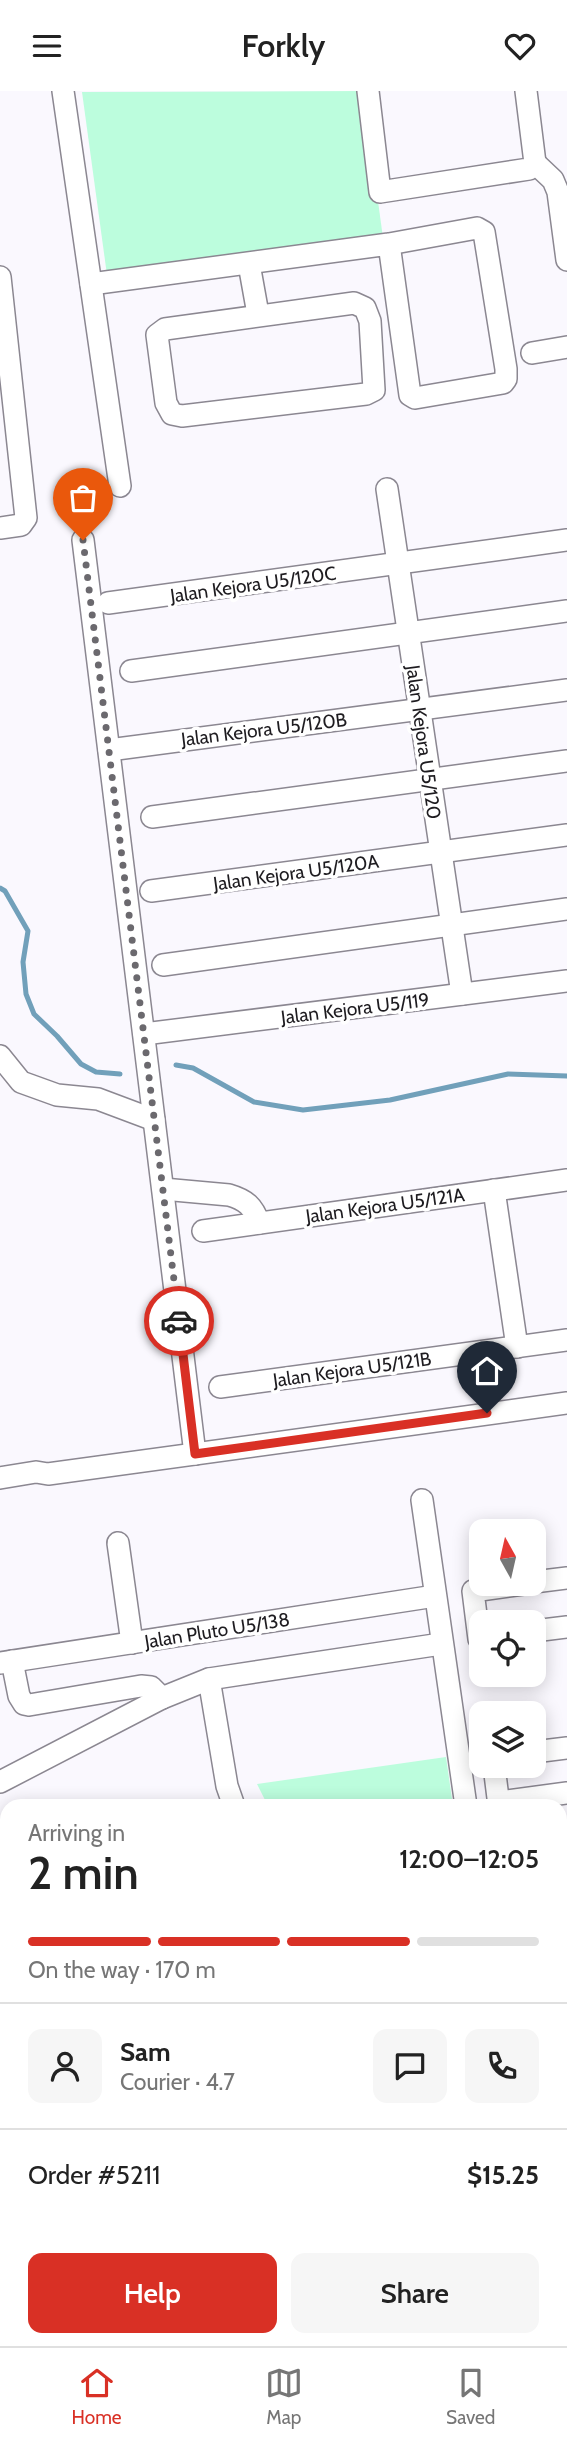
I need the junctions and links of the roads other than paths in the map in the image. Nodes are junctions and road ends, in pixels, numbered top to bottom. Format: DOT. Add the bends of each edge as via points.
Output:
graph roads {
  1 [pos="63,91"];
  2 [pos="368,91"];
  3 [pos="526,91"];
  4 [pos="535,163"];
  5 [pos="389,244"];
  6 [pos="567,260"];
  7 [pos="249,264"];
  8 [pos="0,278"];
  9 [pos="90,284"];
  10 [pos="258,314"];
  11 [pos="567,347"];
  12 [pos="531,353"];
  13 [pos="120,486"];
  14 [pos="387,489"];
  15 [pos="0,528"];
  16 [pos="83,540"];
  17 [pos="567,540"];
  18 [pos="398,564"];
  19 [pos="108,603"];
  20 [pos="567,611"];
  21 [pos="408,633"];
  22 [pos="131,671"];
  23 [pos="567,690"];
  24 [pos="420,709"];
  25 [pos="109,750"];
  26 [pos="567,761"];
  27 [pos="430,779"];
  28 [pos="152,817"];
  29 [pos="567,835"];
  30 [pos="441,853"];
  31 [pos="151,891"];
  32 [pos="567,908"];
  33 [pos="451,925"];
  34 [pos="163,965"];
  35 [pos="567,981"];
  36 [pos="462,994"];
  37 [pos="144,1034"];
  38 [pos="0,1056"];
  39 [pos="154,1120"];
  40 [pos="567,1180"];
  41 [pos="163,1189"];
  42 [pos="494,1190"];
  43 [pos="259,1223"];
  44 [pos="203,1231"];
  45 [pos="567,1340"];
  46 [pos="517,1347"];
  47 [pos="220,1387"];
  48 [pos="567,1402"];
  49 [pos="195,1454"];
  50 [pos="48,1474"];
  51 [pos="0,1478"];
  52 [pos="0,1491"];
  53 [pos="422,1500"];
  54 [pos="118,1543"];
  55 [pos="567,1577"];
  56 [pos="546,1580"];
  57 [pos="435,1596"];
  58 [pos="567,1627"];
  59 [pos="546,1630"];
  60 [pos="132,1643"];
  61 [pos="441,1644"];
  62 [pos="6,1662"];
  63 [pos="209,1679"];
  64 [pos="162,1698"];
  65 [pos="567,1748"];
  66 [pos="546,1751"];
  67 [pos="496,1778"];
  68 [pos="0,1781"];
  69 [pos="567,1793"];
  70 [pos="232,1799"];
  71 [pos="465,1799"];
  72 [pos="498,1799"];
  73 [pos="530,1799"];
  1 -- 9 [label="street"];
  2 -- 4 [label="street" via="380,192 529,169"];
  3 -- 4 [label="street"];
  4 -- 6 [label="street" via="553,180 558,192"];
  5 -- 5 [label="street" via="410,395 415,398 503,383 506,369 484,232 477,228"];
  5 -- 7 [label="street"];
  7 -- 9 [label="street"];
  7 -- 10 [label="street"];
  8 -- 15 [label="street" via="26,518 21,525"];
  9 -- 13 [label="street"];
  10 -- 10 [label="street" via="165,329 157,335 166,403 172,414 374,390 370,321 365,308 355,303"];
  11 -- 12 [label="street"];
  14 -- 18 [label="street, Jalan Kejora U5/120"];
  16 -- 25 [label="street"];
  17 -- 18 [label="street, Jalan Kejora U5/120C"];
  18 -- 19 [label="street, Jalan Kejora U5/120C"];
  18 -- 21 [label="street, Jalan Kejora U5/120"];
  20 -- 21 [label="street"];
  21 -- 22 [label="street"];
  21 -- 24 [label="street, Jalan Kejora U5/120"];
  23 -- 24 [label="street, Jalan Kejora U5/120B"];
  24 -- 25 [label="street, Jalan Kejora U5/120B"];
  24 -- 27 [label="street, Jalan Kejora U5/120"];
  25 -- 37 [label="street"];
  26 -- 27 [label="street"];
  27 -- 28 [label="street"];
  27 -- 30 [label="street, Jalan Kejora U5/120"];
  29 -- 30 [label="street, Jalan Kejora U5/120A"];
  30 -- 31 [label="street, Jalan Kejora U5/120A"];
  30 -- 33 [label="street, Jalan Kejora U5/120"];
  32 -- 33 [label="street"];
  33 -- 34 [label="street"];
  33 -- 36 [label="street, Jalan Kejora U5/120"];
  35 -- 36 [label="street, Jalan Kejora U5/119"];
  36 -- 37 [label="street, Jalan Kejora U5/119"];
  37 -- 39 [label="street"];
  38 -- 39 [label="street" via="21,1082 57,1095 98,1099"];
  39 -- 41 [label="street"];
  40 -- 42 [label="street, Jalan Kejora U5/121A"];
  41 -- 43 [label="street" via="239,1198 254,1208"];
  41 -- 49 [label="street"];
  42 -- 43 [label="street, Jalan Kejora U5/121A"];
  42 -- 46 [label="street"];
  43 -- 44 [label="street, Jalan Kejora U5/121A"];
  45 -- 46 [label="street, Jalan Kejora U5/121B"];
  46 -- 47 [label="street, Jalan Kejora U5/121B"];
  48 -- 49 [label="street"];
  49 -- 50 [label="street"];
  50 -- 51 [label="street"];
  50 -- 52 [label="street" via="40,1484"];
  53 -- 57 [label="street"];
  54 -- 60 [label="street"];
  55 -- 56 [label="street"];
  57 -- 60 [label="street, Jalan Pluto U5/138"];
  57 -- 61 [label="street"];
  58 -- 59 [label="street"];
  60 -- 62 [label="street, Jalan Pluto U5/138"];
  61 -- 63 [label="street"];
  61 -- 71 [label="street"];
  62 -- 64 [label="street" via="24,1704 141,1686 151,1687"];
  63 -- 64 [label="street"];
  63 -- 70 [label="street"];
  64 -- 68 [label="street"];
  65 -- 66 [label="street"];
  67 -- 72 [label="street"];
  69 -- 73 [label="street"];
}
